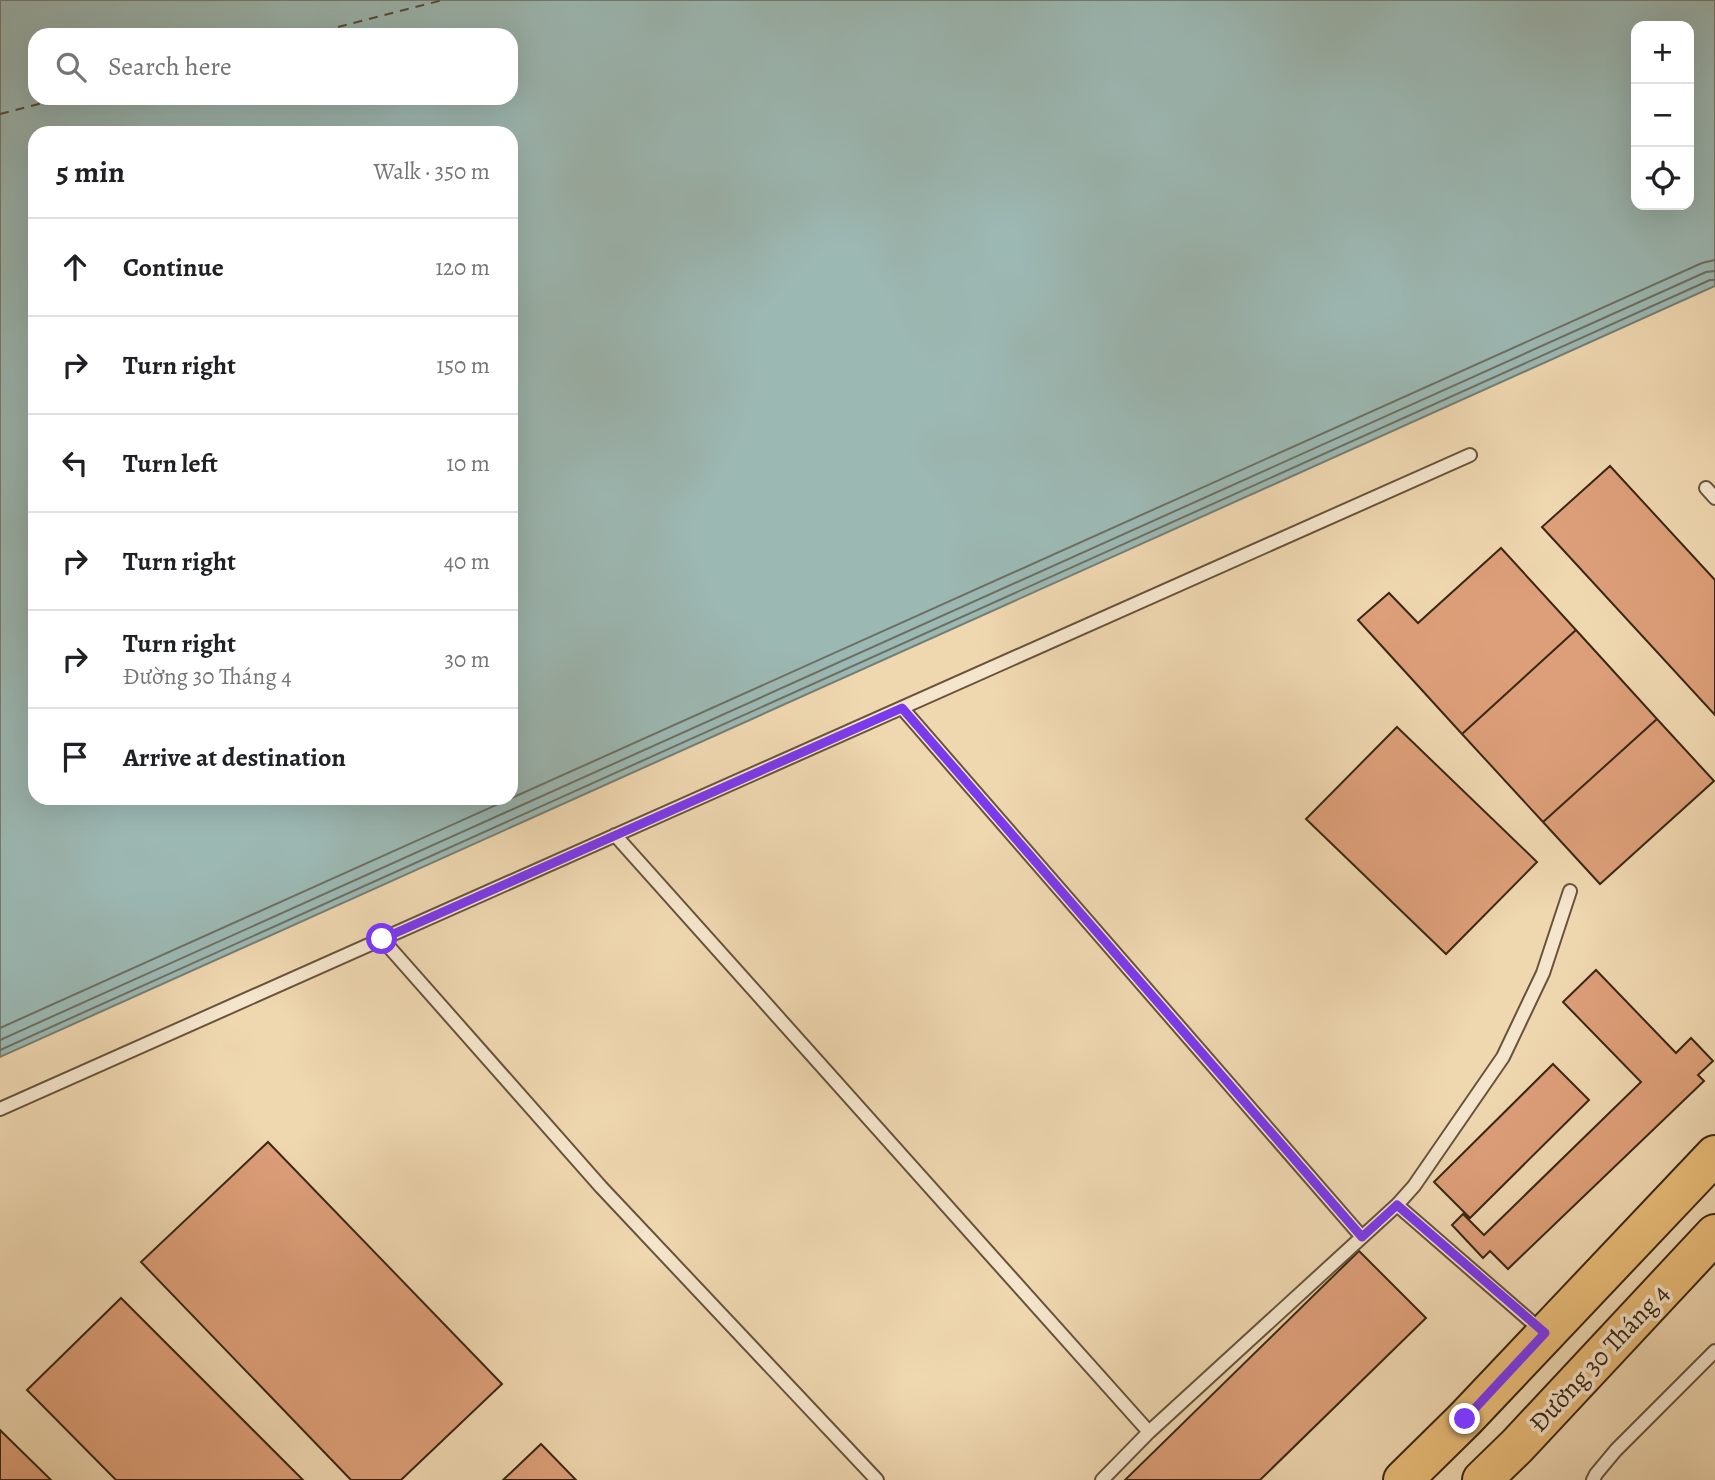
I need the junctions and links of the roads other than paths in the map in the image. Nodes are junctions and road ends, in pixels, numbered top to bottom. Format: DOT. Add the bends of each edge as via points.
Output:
graph roads {
  1 [pos="1470,455"];
  2 [pos="1706,488"];
  3 [pos="1715,498"];
  4 [pos="902,708"];
  5 [pos="615,835"];
  6 [pos="1570,891"];
  7 [pos="382,939"];
  8 [pos="0,1109"];
  9 [pos="1715,1154"];
  10 [pos="1397,1205"];
  11 [pos="1715,1234"];
  12 [pos="1362,1237"];
  13 [pos="1545,1333"];
  14 [pos="1715,1351"];
  15 [pos="1587,1370"];
  16 [pos="1149,1432"];
  17 [pos="877,1480"];
  18 [pos="1102,1480"];
  19 [pos="1403,1480"];
  20 [pos="1482,1480"];
  21 [pos="1593,1480"];
  1 -- 4 [label="lane"];
  2 -- 3 [label="lane"];
  4 -- 5 [label="lane"];
  4 -- 12 [label="lane"];
  5 -- 7 [label="lane"];
  5 -- 16 [label="lane"];
  6 -- 10 [label="lane" via="1543,973 1503,1057"];
  7 -- 8 [label="lane"];
  7 -- 17 [label="lane" via="601,1187"];
  9 -- 13 [label="main road"];
  10 -- 12 [label="lane"];
  10 -- 13 [label="lane"];
  11 -- 15 [label="main road, Đường 30 Tháng 4"];
  12 -- 16 [label="lane"];
  13 -- 15 [label="main road"];
  13 -- 19 [label="main road"];
  14 -- 21 [label="lane" via="1616,1450"];
  15 -- 20 [label="main road, Đường 30 Tháng 4"];
  16 -- 18 [label="lane"];
}
